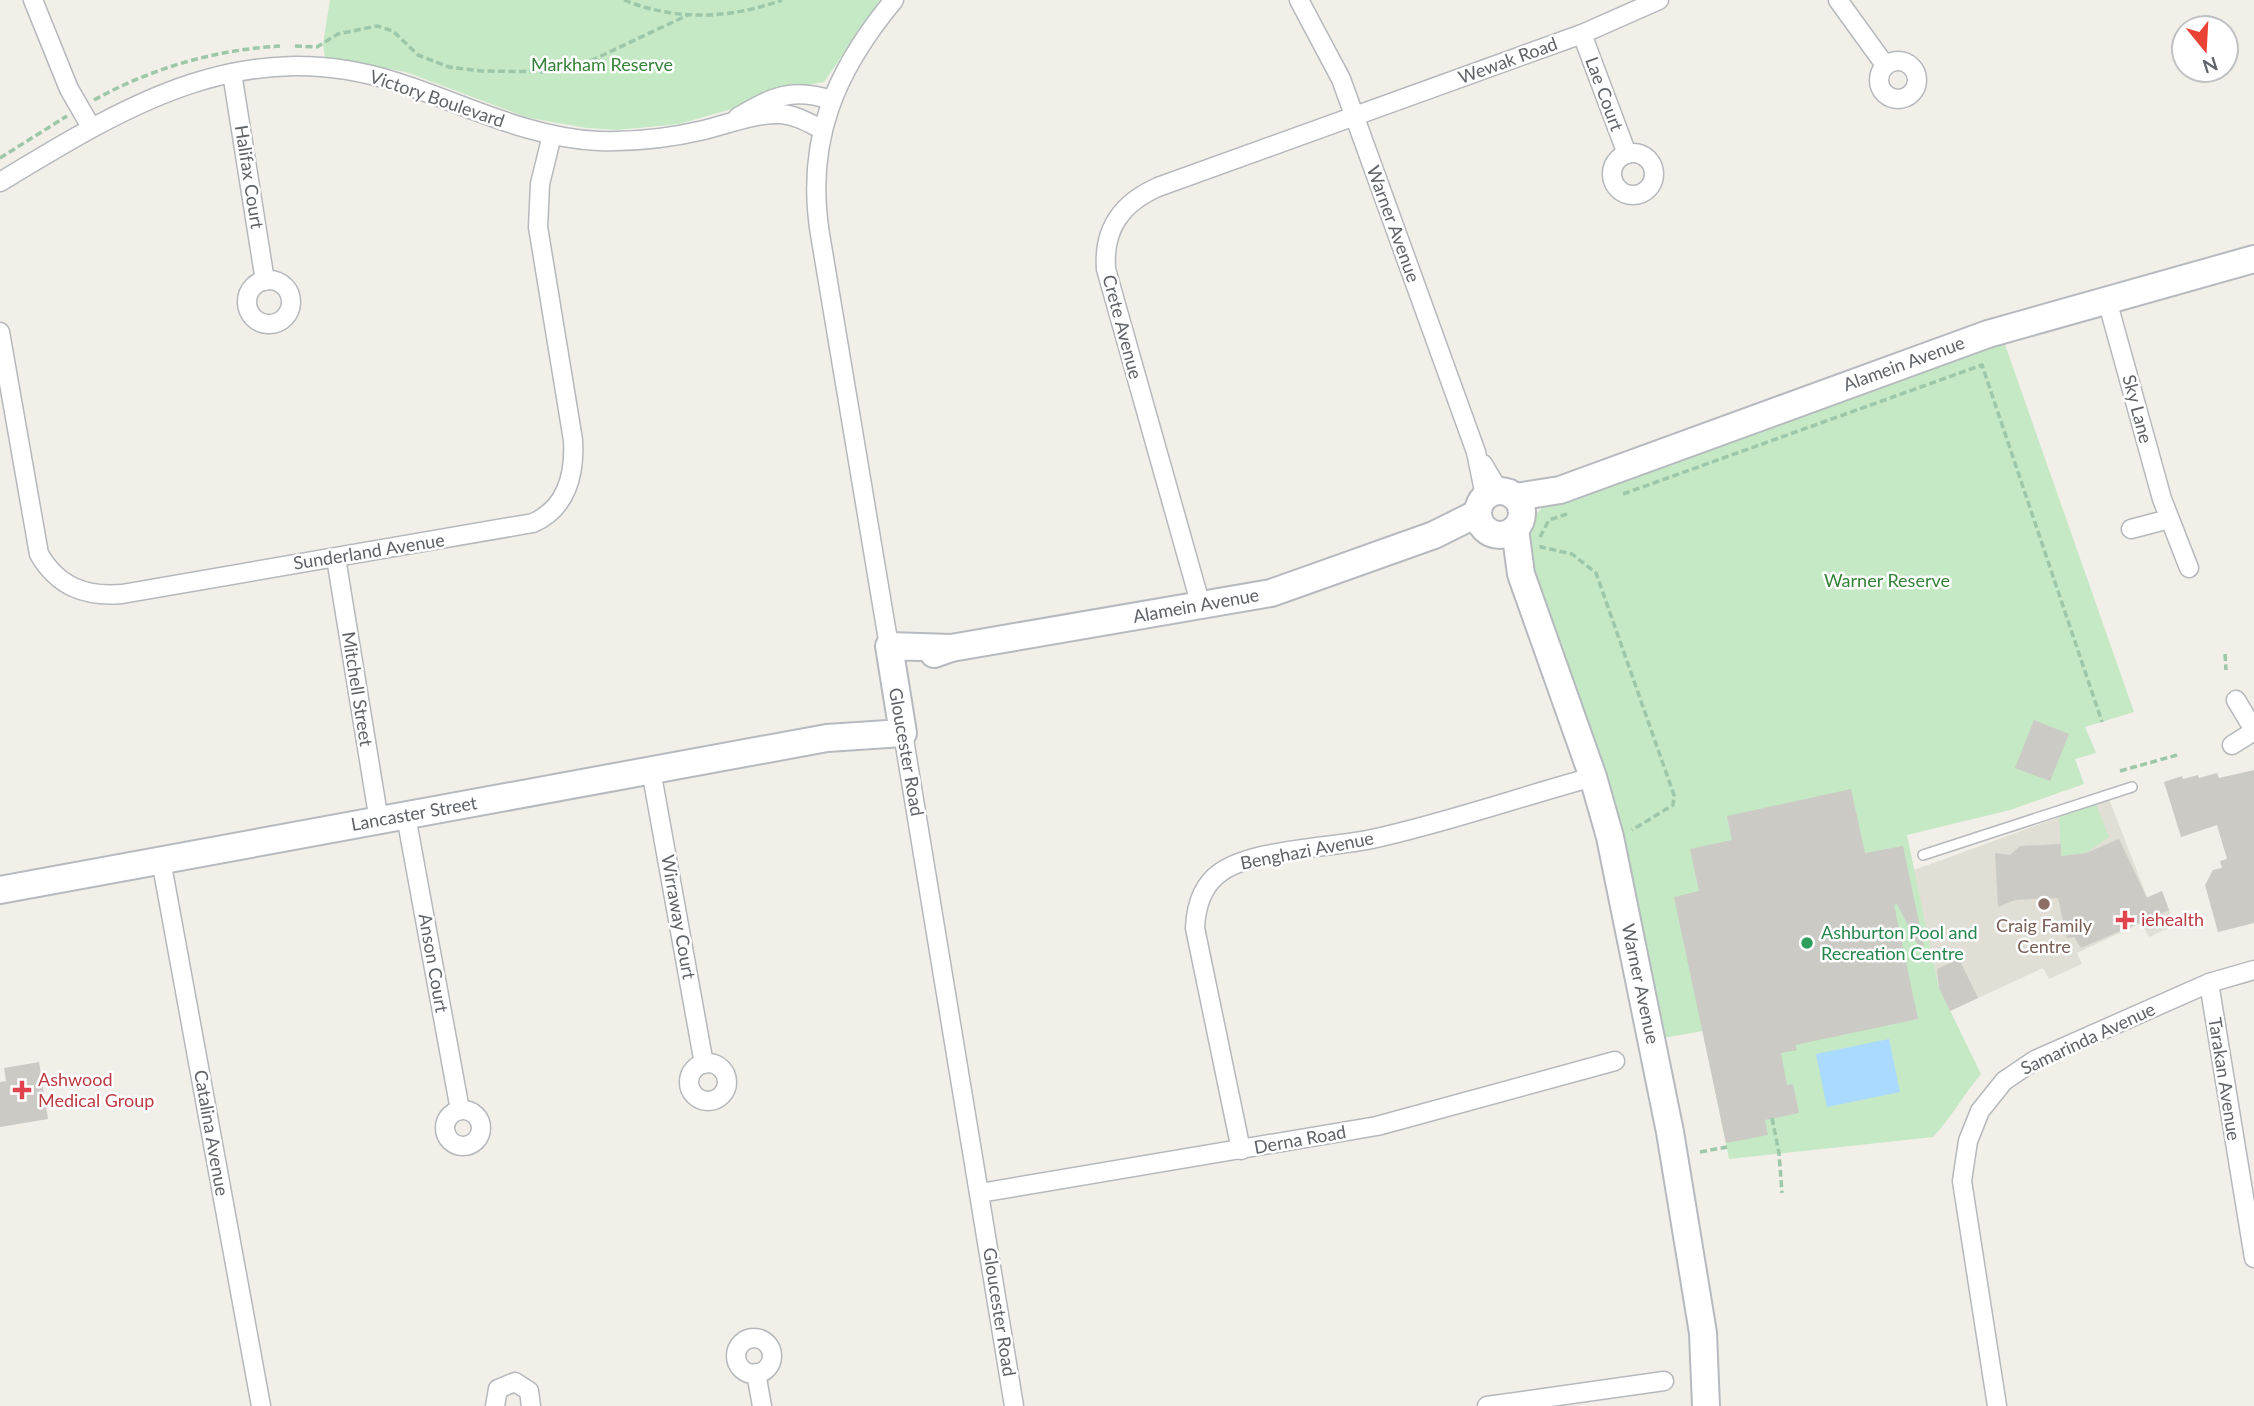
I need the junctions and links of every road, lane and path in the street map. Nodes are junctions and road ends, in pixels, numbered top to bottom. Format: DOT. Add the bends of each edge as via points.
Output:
graph roads {
  1 [pos="33,0"];
  2 [pos="624,0"];
  3 [pos="782,0"];
  4 [pos="894,0"];
  5 [pos="1299,0"];
  6 [pos="1660,0"];
  7 [pos="1838,0"];
  8 [pos="688,15"];
  9 [pos="1582,34"];
  10 [pos="317,47"];
  11 [pos="1885,65"];
  12 [pos="232,74"];
  13 [pos="831,100"];
  14 [pos="1354,116"];
  15 [pos="729,122"];
  16 [pos="90,127"];
  17 [pos="821,129"];
  18 [pos="552,135"];
  19 [pos="1627,154"];
  20 [pos="0,182"];
  21 [pos="2254,259"];
  22 [pos="265,281"];
  23 [pos="2107,300"];
  24 [pos="0,331"];
  25 [pos="1622,494"];
  26 [pos="1565,501"];
  27 [pos="1499,513"];
  28 [pos="2169,519"];
  29 [pos="2131,529"];
  30 [pos="336,558"];
  31 [pos="2189,568"];
  32 [pos="1201,606"];
  33 [pos="2225,654"];
  34 [pos="890,657"];
  35 [pos="2226,670"];
  36 [pos="2236,700"];
  37 [pos="2102,722"];
  38 [pos="902,726"];
  39 [pos="2254,731"];
  40 [pos="2232,745"];
  41 [pos="2177,755"];
  42 [pos="651,770"];
  43 [pos="2120,771"];
  44 [pos="1593,777"];
  45 [pos="2132,787"];
  46 [pos="406,816"];
  47 [pos="379,821"];
  48 [pos="1610,837"];
  49 [pos="1923,855"];
  50 [pos="161,860"];
  51 [pos="0,890"];
  52 [pos="2254,970"];
  53 [pos="2209,983"];
  54 [pos="1615,1061"];
  55 [pos="704,1064"];
  56 [pos="460,1110"];
  57 [pos="1772,1118"];
  58 [pos="1727,1147"];
  59 [pos="1241,1150"];
  60 [pos="1700,1152"];
  61 [pos="1782,1193"];
  62 [pos="980,1194"];
  63 [pos="2254,1258"];
  64 [pos="756,1374"];
  65 [pos="1664,1381"];
  66 [pos="261,1406"];
  67 [pos="495,1406"];
  68 [pos="531,1406"];
  69 [pos="762,1406"];
  70 [pos="1014,1406"];
  71 [pos="1487,1406"];
  72 [pos="1706,1406"];
  73 [pos="1997,1406"];
  1 -- 16 [label="street" via="69,89"];
  2 -- 8 [label="path"];
  3 -- 8 [label="path" via="730,13"];
  4 -- 13 [label="street" via="865,39"];
  5 -- 14 [label="street, Warner Avenue" via="1332,60"];
  6 -- 9 [label="street, Wewak Road"];
  7 -- 11 [label="street"];
  8 -- 10 [label="path" via="574,68 554,72 449,67 418,55 393,31 377,26 338,34"];
  9 -- 14 [label="street, Wewak Road"];
  9 -- 19 [label="street, Lae Court"];
  12 -- 16 [label="street, Victory Boulevard" via="175,87"];
  12 -- 18 [label="street, Victory Boulevard" via="310,68 369,75"];
  12 -- 22 [label="street, Halifax Court"];
  13 -- 15 [label="street, Victory Boulevard" via="794,93 762,103"];
  13 -- 17 [label="street, Gloucester Road"];
  14 -- 27 [label="street, Warner Avenue"];
  14 -- 32 [label="street, Crete Avenue" via="1139,196 1119,214 1107,240 1111,292"];
  15 -- 17 [label="street, Victory Boulevard" via="780,114"];
  15 -- 18 [label="street, Victory Boulevard" via="654,139 599,141"];
  16 -- 20 [label="street, Victory Boulevard"];
  17 -- 34 [label="street, Gloucester Road" via="816,210"];
  18 -- 30 [label="street, Sunderland Avenue" via="540,184 538,226 573,440 573,468 562,498 544,519 518,528"];
  21 -- 23 [label="street, Alamein Avenue"];
  23 -- 26 [label="street, Alamein Avenue" via="1988,334"];
  23 -- 28 [label="street, Sky Lane"];
  24 -- 30 [label="street, Sunderland Avenue" via="37,545 56,577 89,594 104,595"];
  25 -- 37 [label="path" via="1982,365"];
  26 -- 27 [label="street, Alamein Avenue"];
  26 -- 48 [label="path" via="1545,525 1541,547 1572,554 1596,573 1674,795 1667,811"];
  27 -- 32 [label="street, Alamein Avenue" via="1271,593"];
  27 -- 44 [label="street, Warner Avenue"];
  28 -- 29 [label="street"];
  28 -- 31 [label="street, Sky Lane"];
  30 -- 47 [label="street, Mitchell Street"];
  32 -- 34 [label="street, Alamein Avenue"];
  33 -- 35 [label="path"];
  34 -- 38 [label="street, Gloucester Road"];
  36 -- 39 [label="street"];
  38 -- 42 [label="street, Lancaster Street"];
  38 -- 62 [label="street, Gloucester Road"];
  39 -- 40 [label="street"];
  41 -- 43 [label="path"];
  42 -- 46 [label="street, Lancaster Street"];
  42 -- 55 [label="street, Wirraway Court"];
  44 -- 48 [label="street, Warner Avenue"];
  44 -- 59 [label="street, Benghazi Avenue" via="1373,839 1246,861 1210,881 1198,903 1195,928"];
  45 -- 49 [label="lane"];
  46 -- 47 [label="street, Lancaster Street"];
  46 -- 56 [label="street, Anson Court"];
  47 -- 50 [label="street, Lancaster Street"];
  48 -- 72 [label="street, Warner Avenue" via="1670,1132 1703,1334"];
  50 -- 51 [label="street, Lancaster Street"];
  50 -- 66 [label="street, Catalina Avenue"];
  52 -- 53 [label="street, Samarinda Avenue"];
  53 -- 63 [label="street, Tarakan Avenue"];
  53 -- 73 [label="street, Samarinda Avenue" via="2027,1065 1998,1088 1974,1122 1963,1158 1962,1181"];
  54 -- 59 [label="street, Derna Road" via="1402,1121"];
  57 -- 61 [label="path"];
  58 -- 60 [label="path"];
  59 -- 62 [label="street, Derna Road"];
  62 -- 70 [label="street, Gloucester Road"];
  64 -- 69 [label="street"];
  65 -- 71 [label="street"];
  67 -- 68 [label="street" via="498,1389 515,1382 529,1391"];
}
